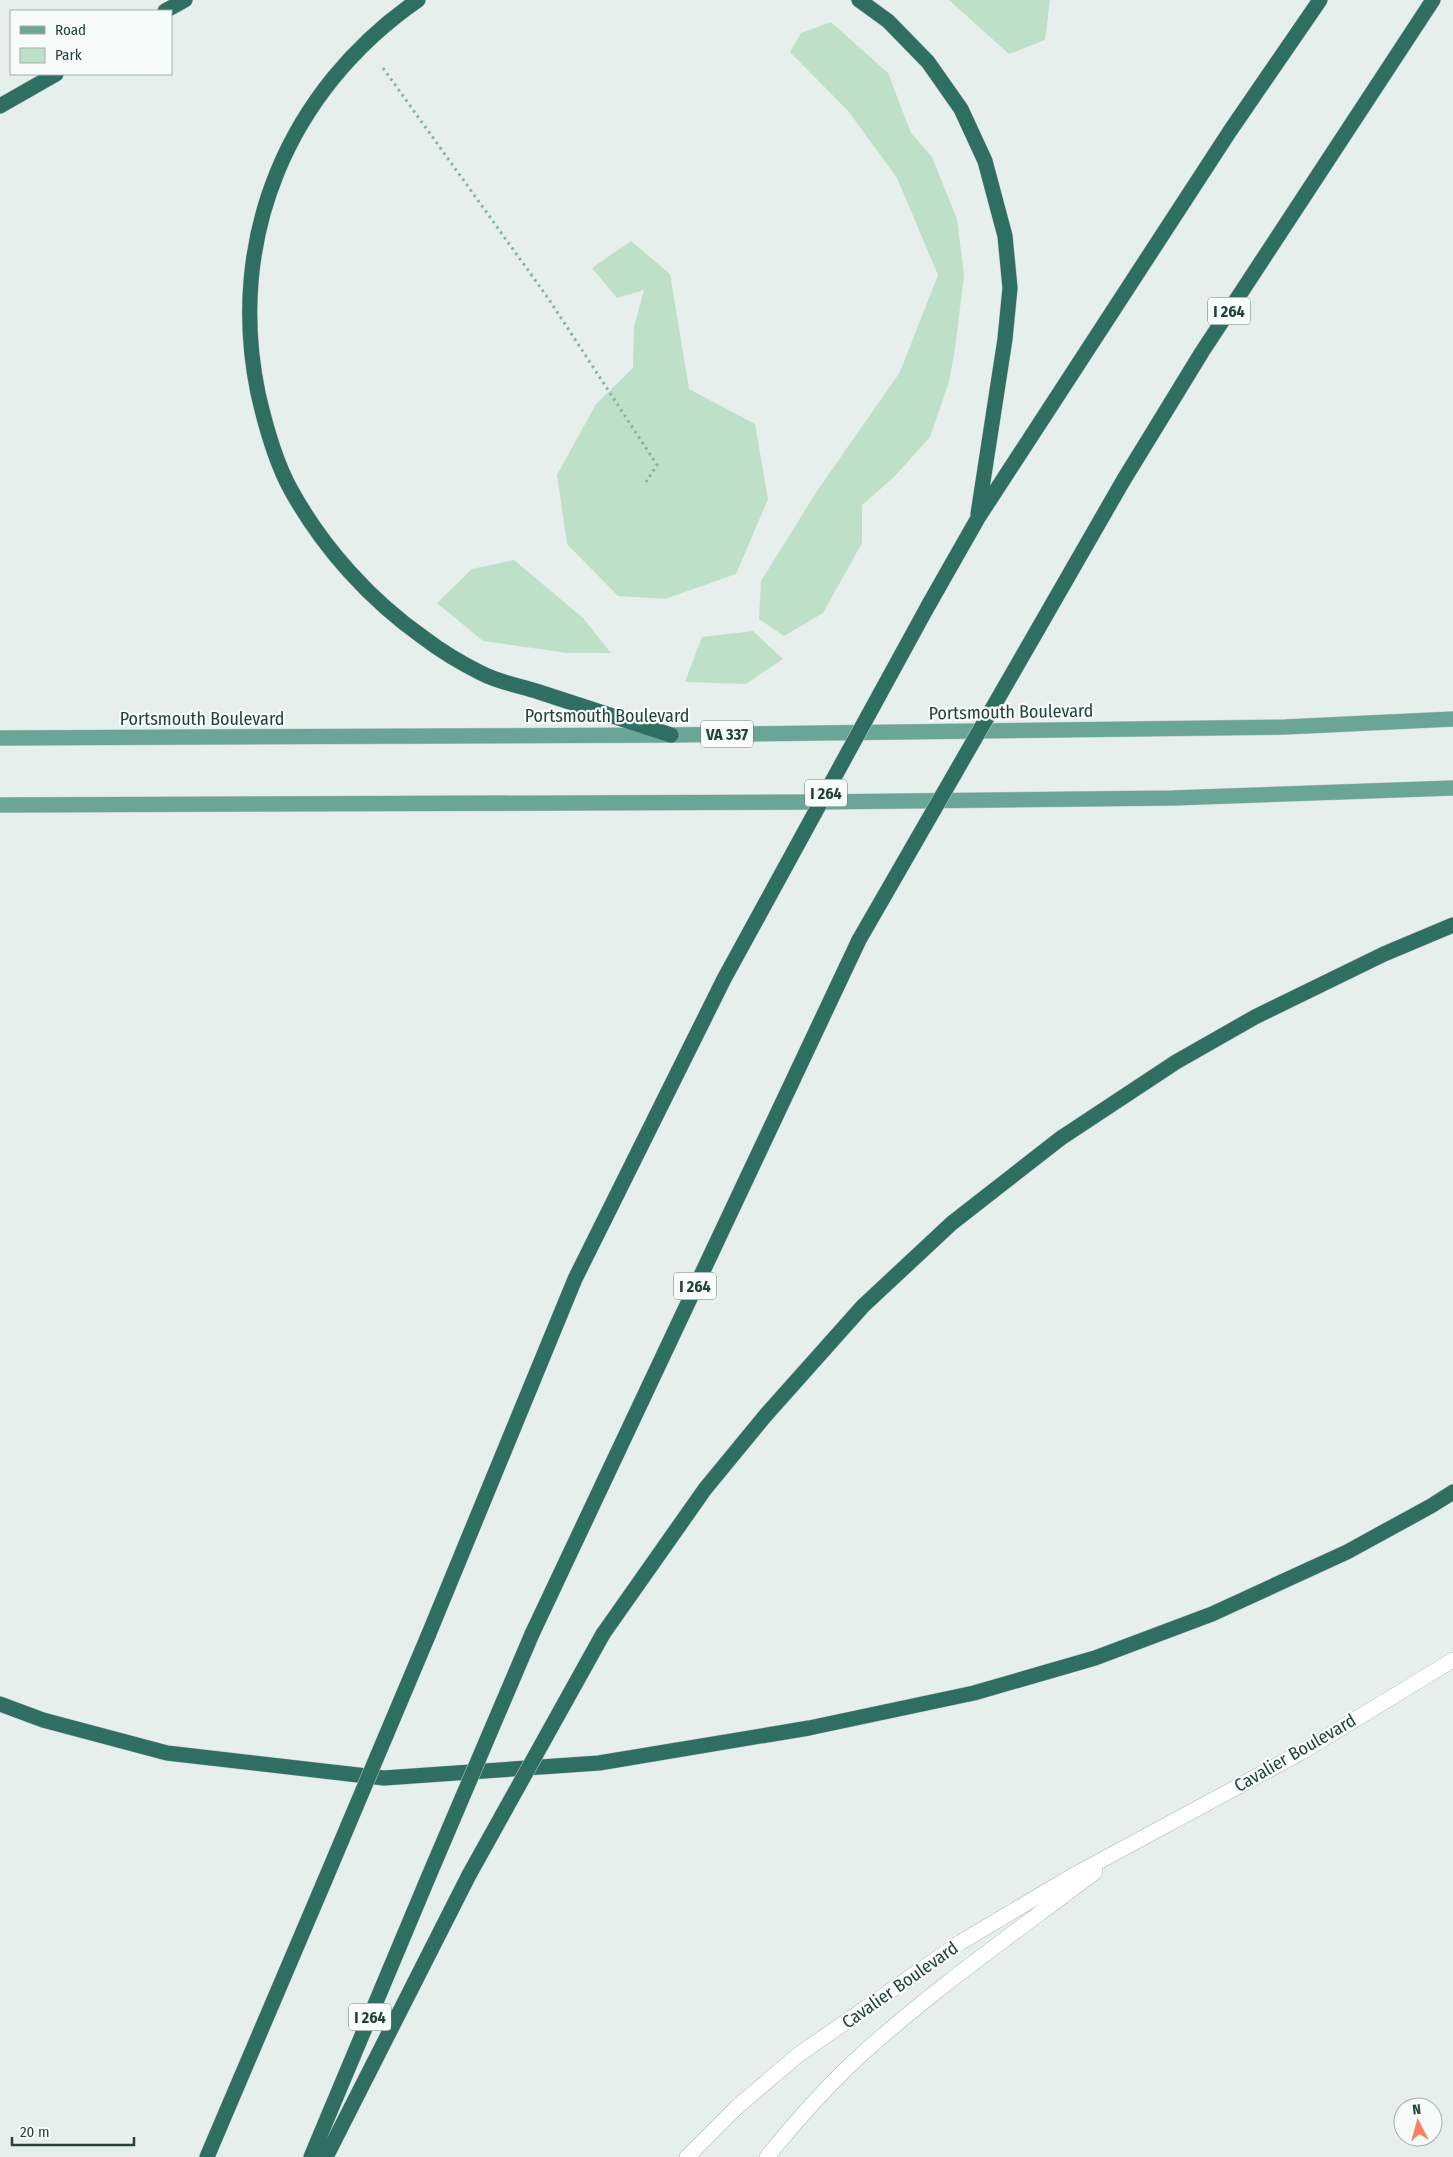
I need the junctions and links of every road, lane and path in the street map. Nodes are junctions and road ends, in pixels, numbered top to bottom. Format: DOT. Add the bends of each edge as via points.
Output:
graph roads {
  1 [pos="185,0"];
  2 [pos="418,0"];
  3 [pos="858,0"];
  4 [pos="1320,0"];
  5 [pos="1434,0"];
  6 [pos="167,10"];
  7 [pos="365,43"];
  8 [pos="54,75"];
  9 [pos="0,106"];
  10 [pos="646,482"];
  11 [pos="978,518"];
  12 [pos="1453,719"];
  13 [pos="671,735"];
  14 [pos="0,738"];
  15 [pos="1453,788"];
  16 [pos="0,805"];
  17 [pos="1453,925"];
  18 [pos="1453,1492"];
  19 [pos="1453,1660"];
  20 [pos="0,1704"];
  21 [pos="1134,1842"];
  22 [pos="207,2157"];
  23 [pos="312,2157"];
  24 [pos="326,2157"];
  25 [pos="687,2157"];
  26 [pos="767,2157"];
  1 -- 6 [label="highway"];
  2 -- 7 [label="highway"];
  3 -- 11 [label="highway" via="888,21 928,62 961,109 985,161 1005,236 1010,288 1006,331"];
  4 -- 11 [label="highway, I 264" via="1230,131"];
  5 -- 23 [label="highway, I 264, bridge" via="1202,352 1123,481 859,940 532,1634"];
  7 -- 10 [label="path" via="548,298 657,465"];
  7 -- 13 [label="highway" via="350,56 312,104 282,158 258,228 249,301 252,361 264,421 290,489 326,544 371,594 424,638 482,674"];
  8 -- 9 [label="highway"];
  11 -- 22 [label="highway, I 264, bridge" via="724,979 575,1279"];
  12 -- 13 [label="main road, Portsmouth Boulevard / VA 337" via="1284,727"];
  13 -- 14 [label="main road, Portsmouth Boulevard / VA 337"];
  15 -- 16 [label="main road" via="1144,798"];
  17 -- 24 [label="highway, bridge" via="1384,954 1255,1017 1176,1062 1061,1138 952,1223 863,1306 704,1489 603,1634 469,1875"];
  18 -- 20 [label="highway" via="1338,1556 1212,1614 1095,1658 974,1692 809,1728 599,1763 384,1778 166,1753 43,1720"];
  19 -- 21 [label="street, Cavalier Boulevard" via="1300,1753"];
  21 -- 25 [label="street, Cavalier Boulevard" via="961,1942 798,2055 737,2107"];
  21 -- 26 [label="street, Cavalier Boulevard" via="918,2007 861,2055"];
}
